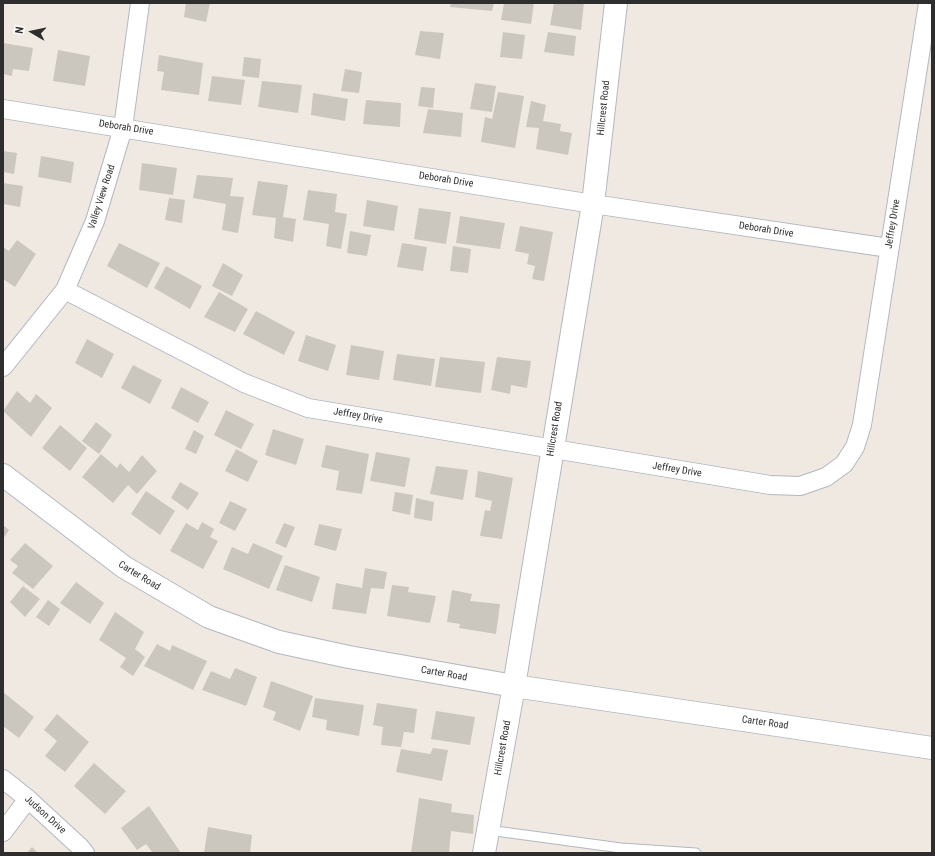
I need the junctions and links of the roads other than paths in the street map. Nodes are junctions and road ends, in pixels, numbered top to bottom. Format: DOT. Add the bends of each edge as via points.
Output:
graph roads {
  1 [pos="140,3"];
  2 [pos="616,3"];
  3 [pos="928,3"];
  4 [pos="3,109"];
  5 [pos="123,128"];
  6 [pos="593,204"];
  7 [pos="889,248"];
  8 [pos="65,290"];
  9 [pos="3,367"];
  10 [pos="552,449"];
  11 [pos="3,475"];
  12 [pos="514,686"];
  13 [pos="932,748"];
  14 [pos="3,779"];
  15 [pos="28,799"];
  16 [pos="488,830"];
  17 [pos="3,832"];
  18 [pos="617,850"];
  19 [pos="85,853"];
  20 [pos="484,853"];
  21 [pos="696,853"];
  1 -- 5 [label="street, Valley View Road"];
  2 -- 6 [label="street, Hillcrest Road"];
  3 -- 7 [label="street, Jeffrey Drive"];
  4 -- 5 [label="street, Deborah Drive"];
  5 -- 6 [label="street, Deborah Drive"];
  5 -- 8 [label="street, Valley View Road" via="95,221"];
  6 -- 7 [label="street, Deborah Drive"];
  6 -- 10 [label="street, Hillcrest Road"];
  7 -- 10 [label="street, Jeffrey Drive" via="862,425 855,447 844,464 826,477 800,486 770,485"];
  8 -- 9 [label="street, Valley View Road"];
  8 -- 10 [label="street, Jeffrey Drive" via="244,383 308,408"];
  10 -- 12 [label="street, Hillcrest Road"];
  11 -- 12 [label="street, Carter Road" via="124,568 209,617 279,642"];
  12 -- 13 [label="street, Carter Road"];
  12 -- 16 [label="street, Hillcrest Road"];
  14 -- 15 [label="street, Judson Drive"];
  15 -- 17 [label="street"];
  15 -- 19 [label="street, Judson Drive"];
  16 -- 18 [label="lane"];
  16 -- 20 [label="street, Hillcrest Road"];
  18 -- 21 [label="lane"];
}
